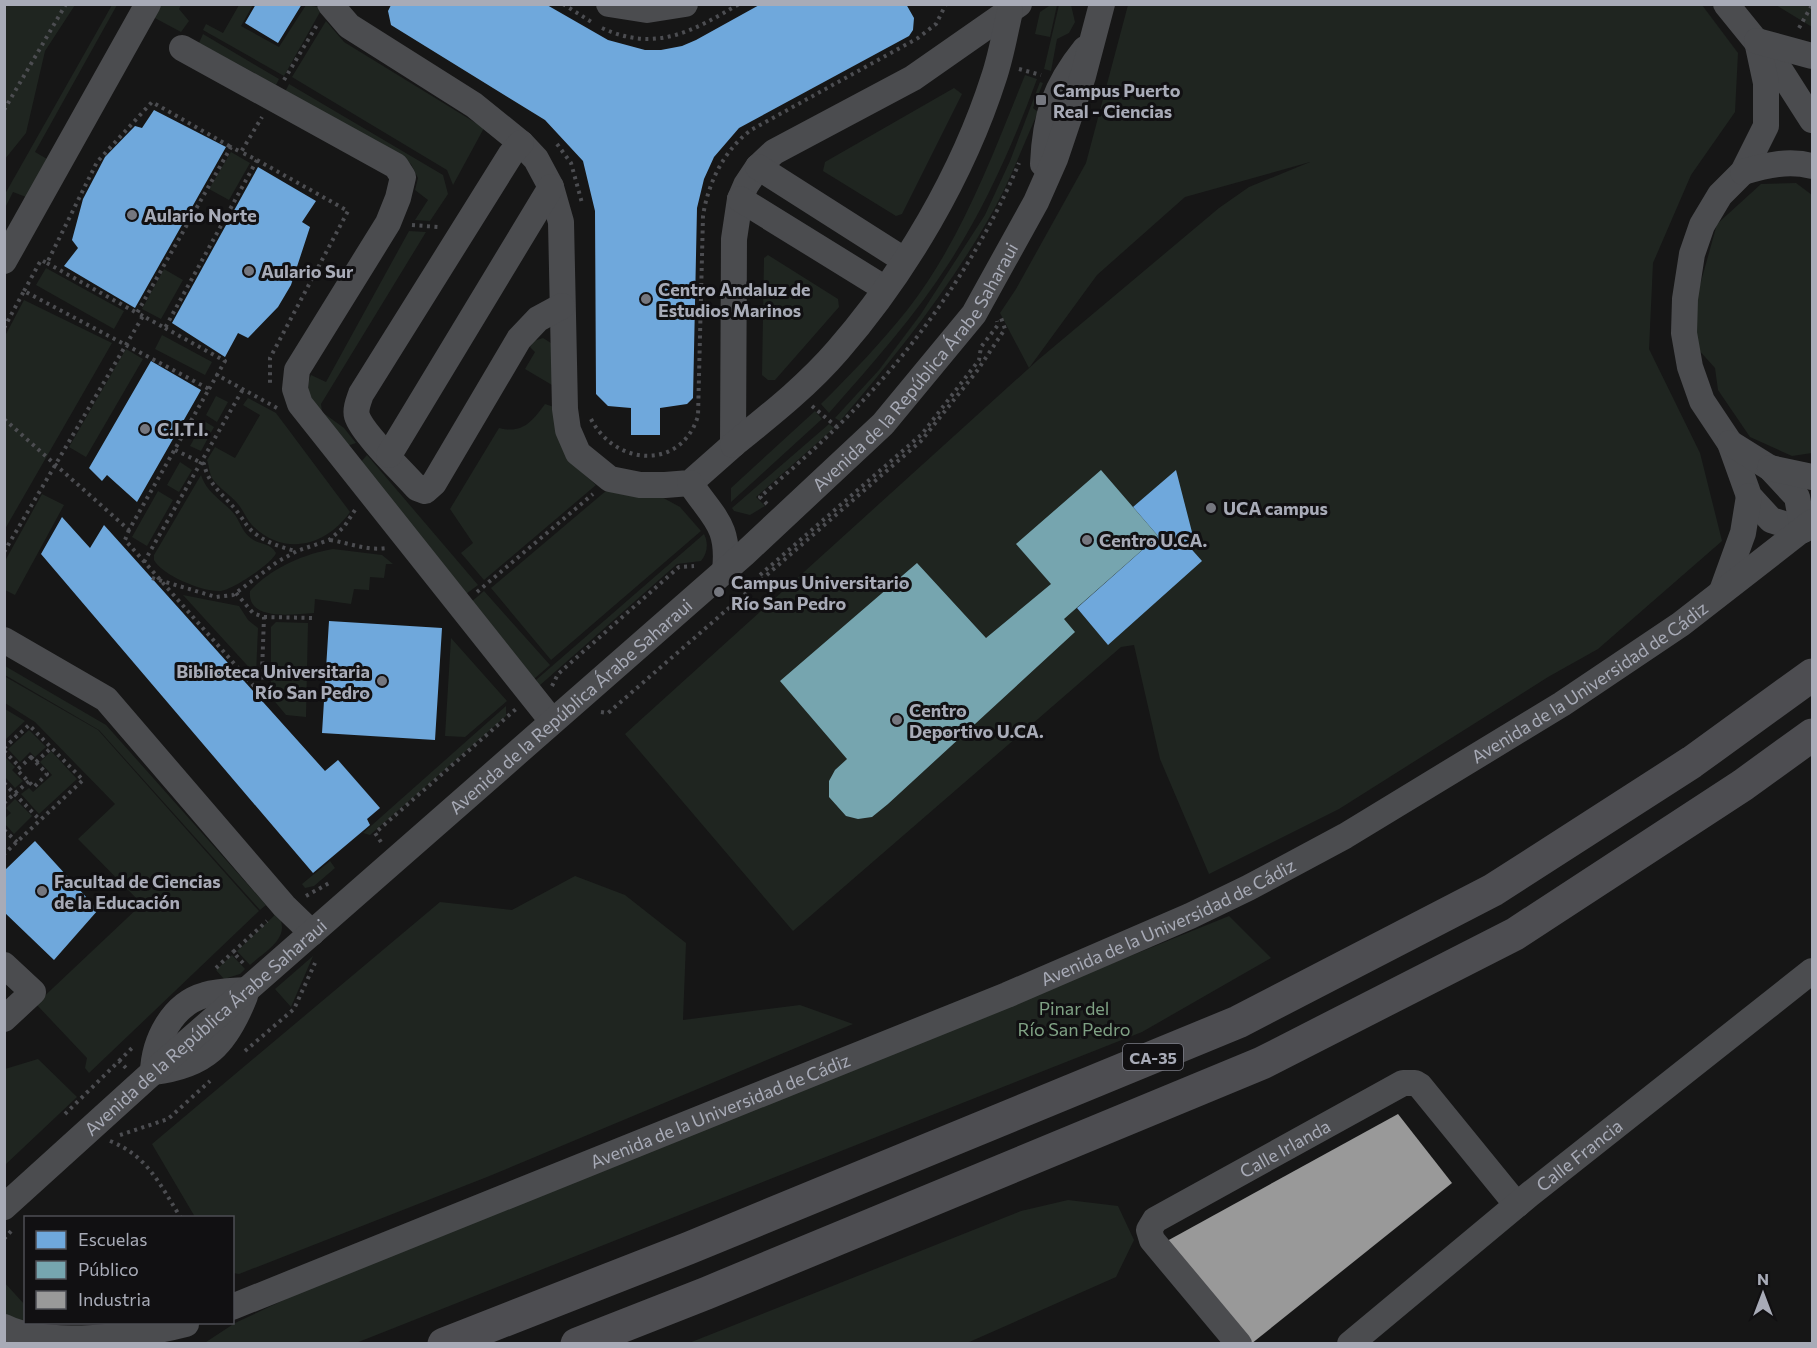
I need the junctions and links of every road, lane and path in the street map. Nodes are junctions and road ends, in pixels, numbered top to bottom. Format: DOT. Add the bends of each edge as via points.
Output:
graph roads {
  1 [pos="66,4"];
  2 [pos="148,4"];
  3 [pos="609,4"];
  4 [pos="685,4"];
  5 [pos="946,4"];
  6 [pos="1102,4"];
  7 [pos="1726,4"];
  8 [pos="1812,5"];
  9 [pos="1010,7"];
  10 [pos="325,13"];
  11 [pos="1798,30"];
  12 [pos="1757,41"];
  13 [pos="182,48"];
  14 [pos="1812,56"];
  15 [pos="1014,72"];
  16 [pos="1050,78"];
  17 [pos="272,99"];
  18 [pos="4,110"];
  19 [pos="1812,120"];
  20 [pos="550,137"];
  21 [pos="521,143"];
  22 [pos="231,147"];
  23 [pos="241,152"];
  24 [pos="1022,155"];
  25 [pos="257,160"];
  26 [pos="1812,166"];
  27 [pos="758,167"];
  28 [pos="1743,172"];
  29 [pos="551,187"];
  30 [pos="740,199"];
  31 [pos="582,205"];
  32 [pos="388,223"];
  33 [pos="464,230"];
  34 [pos="904,260"];
  35 [pos="4,261"];
  36 [pos="47,263"];
  37 [pos="884,288"];
  38 [pos="24,291"];
  39 [pos="562,306"];
  40 [pos="137,312"];
  41 [pos="143,316"];
  42 [pos="4,327"];
  43 [pos="165,328"];
  44 [pos="127,344"];
  45 [pos="217,375"];
  46 [pos="209,389"];
  47 [pos="243,389"];
  48 [pos="272,392"];
  49 [pos="792,397"];
  50 [pos="273,398"];
  51 [pos="278,408"];
  52 [pos="590,415"];
  53 [pos="285,417"];
  54 [pos="4,419"];
  55 [pos="837,427"];
  56 [pos="1731,443"];
  57 [pos="733,445"];
  58 [pos="380,446"];
  59 [pos="858,448"];
  60 [pos="176,450"];
  61 [pos="57,463"];
  62 [pos="202,463"];
  63 [pos="347,463"];
  64 [pos="1770,468"];
  65 [pos="881,476"];
  66 [pos="1812,477"];
  67 [pos="610,479"];
  68 [pos="690,483"];
  69 [pos="1749,496"];
  70 [pos="350,502"];
  71 [pos="356,509"];
  72 [pos="362,517"];
  73 [pos="765,524"];
  74 [pos="1808,526"];
  75 [pos="723,528"];
  76 [pos="129,530"];
  77 [pos="329,540"];
  78 [pos="381,540"];
  79 [pos="388,548"];
  80 [pos="297,551"];
  81 [pos="4,552"];
  82 [pos="395,556"];
  83 [pos="144,562"];
  84 [pos="699,566"];
  85 [pos="725,571"];
  86 [pos="152,578"];
  87 [pos="160,581"];
  88 [pos="1722,591"];
  89 [pos="236,593"];
  90 [pos="462,605"];
  91 [pos="264,618"];
  92 [pos="313,618"];
  93 [pos="4,640"];
  94 [pos="1812,675"];
  95 [pos="261,694"];
  96 [pos="261,700"];
  97 [pos="536,701"];
  98 [pos="552,721"];
  99 [pos="1812,735"];
  100 [pos="51,748"];
  101 [pos="4,750"];
  102 [pos="36,762"];
  103 [pos="20,767"];
  104 [pos="28,781"];
  105 [pos="4,783"];
  106 [pos="15,794"];
  107 [pos="4,803"];
  108 [pos="40,820"];
  109 [pos="4,830"];
  110 [pos="17,842"];
  111 [pos="373,848"];
  112 [pos="4,854"];
  113 [pos="338,876"];
  114 [pos="300,893"];
  115 [pos="312,933"];
  116 [pos="4,965"];
  117 [pos="1812,970"];
  118 [pos="4,1019"];
  119 [pos="107,1139"];
  120 [pos="1517,1205"];
  121 [pos="4,1207"];
  122 [pos="180,1216"];
  123 [pos="234,1306"];
  124 [pos="184,1324"];
  125 [pos="185,1324"];
  126 [pos="4,1327"];
  127 [pos="131,1344"];
  128 [pos="444,1344"];
  129 [pos="577,1344"];
  130 [pos="1239,1344"];
  131 [pos="1350,1344"];
  1 -- 18 [label="path"];
  2 -- 35 [label="street"];
  3 -- 4 [label="street" via="647,10"];
  5 -- 52 [label="path" via="936,24 918,38 751,130 727,154 711,186 703,216 698,416 686,442 665,453 626,454 600,432"];
  6 -- 59 [label="street, Avenida de la República Árabe Saharaui" via="1055,159 974,314 884,424"];
  7 -- 12 [label="street"];
  8 -- 11 [label="path"];
  9 -- 27 [label="street" via="913,78 794,140"];
  9 -- 34 [label="street" via="994,77 960,164"];
  10 -- 17 [label="path"];
  10 -- 21 [label="street" via="474,105"];
  12 -- 14 [label="street"];
  12 -- 19 [label="street"];
  12 -- 28 [label="street" via="1766,83 1766,126"];
  13 -- 17 [label="street"];
  15 -- 16 [label="path" via="1015,68"];
  17 -- 23 [label="path"];
  17 -- 32 [label="street" via="396,166 403,177 402,186"];
  20 -- 31 [label="path" via="571,163"];
  21 -- 29 [label="street" via="536,159"];
  21 -- 33 [label="street"];
  22 -- 23 [label="path"];
  22 -- 36 [label="path" via="152,102 97,162"];
  22 -- 40 [label="path"];
  23 -- 25 [label="path"];
  24 -- 55 [label="path" via="995,213 951,288 899,358"];
  25 -- 43 [label="path"];
  25 -- 48 [label="path" via="348,211 270,357"];
  26 -- 28 [label="street" via="1797,162"];
  27 -- 30 [label="street"];
  27 -- 34 [label="street"];
  28 -- 56 [label="street" via="1720,195 1702,225 1692,254 1685,299 1684,333 1690,367 1702,401"];
  29 -- 39 [label="street" via="561,222"];
  29 -- 58 [label="street"];
  30 -- 37 [label="street"];
  30 -- 57 [label="street" via="734,239"];
  32 -- 33 [label="path"];
  32 -- 63 [label="street" via="297,370 295,389 300,404"];
  33 -- 58 [label="street" via="361,394 357,416"];
  34 -- 37 [label="street"];
  36 -- 38 [label="path" via="41,260"];
  36 -- 40 [label="path"];
  37 -- 49 [label="street" via="839,350"];
  38 -- 42 [label="path"];
  38 -- 44 [label="path"];
  39 -- 58 [label="street" via="538,319 519,339 434,483 425,491 417,488"];
  39 -- 67 [label="street" via="568,430 578,453"];
  40 -- 41 [label="path"];
  41 -- 43 [label="path"];
  41 -- 44 [label="path"];
  43 -- 45 [label="path" via="225,361"];
  44 -- 46 [label="path"];
  44 -- 61 [label="path"];
  45 -- 46 [label="path"];
  45 -- 47 [label="path"];
  46 -- 60 [label="path"];
  47 -- 51 [label="path"];
  47 -- 62 [label="path"];
  49 -- 55 [label="path" via="812,405"];
  49 -- 57 [label="street"];
  50 -- 51 [label="path"];
  51 -- 53 [label="path"];
  54 -- 61 [label="path"];
  55 -- 59 [label="path"];
  55 -- 73 [label="path" via="760,497 771,508"];
  56 -- 64 [label="street"];
  56 -- 69 [label="street"];
  57 -- 68 [label="street"];
  58 -- 63 [label="street"];
  59 -- 65 [label="path"];
  59 -- 73 [label="street, Avenida de la República Árabe Saharaui"];
  60 -- 62 [label="path"];
  60 -- 76 [label="path"];
  61 -- 76 [label="path"];
  61 -- 81 [label="path"];
  62 -- 80 [label="path" via="214,487 249,529 270,542"];
  62 -- 83 [label="path"];
  63 -- 90 [label="street"];
  64 -- 66 [label="street"];
  64 -- 74 [label="street" via="1797,497"];
  67 -- 68 [label="street" via="640,485"];
  67 -- 90 [label="path"];
  68 -- 75 [label="street"];
  69 -- 74 [label="street" via="1771,520"];
  69 -- 88 [label="street" via="1743,533"];
  70 -- 71 [label="path"];
  71 -- 72 [label="path"];
  71 -- 77 [label="path"];
  73 -- 75 [label="street" via="739,535"];
  73 -- 85 [label="street, Avenida de la República Árabe Saharaui"];
  74 -- 88 [label="street, Avenida de la Universidad de Cádiz"];
  75 -- 85 [label="street" via="727,542"];
  76 -- 83 [label="path" via="125,540"];
  77 -- 79 [label="path" via="360,548"];
  77 -- 80 [label="path"];
  78 -- 79 [label="path"];
  79 -- 82 [label="path"];
  80 -- 89 [label="path"];
  83 -- 87 [label="path"];
  84 -- 97 [label="path" via="679,567 558,674 551,689"];
  85 -- 98 [label="street, Avenida de la República Árabe Saharaui"];
  86 -- 87 [label="path"];
  87 -- 89 [label="path" via="216,597"];
  87 -- 95 [label="path"];
  88 -- 123 [label="street, Avenida de la Universidad de Cádiz" via="1681,624 1562,704 1345,836 1209,907 1006,995"];
  89 -- 91 [label="path" via="253,613"];
  90 -- 97 [label="street"];
  91 -- 92 [label="path"];
  91 -- 95 [label="path"];
  93 -- 115 [label="street" via="106,699 284,906"];
  94 -- 128 [label="highway, CA-35" via="1692,762 1493,890 1238,1022 689,1248"];
  95 -- 96 [label="path"];
  97 -- 98 [label="street"];
  97 -- 111 [label="path" via="522,711 518,707 375,832 382,841"];
  98 -- 115 [label="street, Avenida de la República Árabe Saharaui"];
  99 -- 129 [label="highway, CA-35" via="1743,785 1515,934 1262,1063"];
  100 -- 101 [label="path" via="28,725"];
  100 -- 102 [label="path"];
  100 -- 108 [label="path" via="82,780"];
  101 -- 103 [label="path"];
  102 -- 103 [label="path" via="31,757"];
  102 -- 104 [label="path" via="47,774 34,787"];
  103 -- 104 [label="path" via="17,770"];
  104 -- 106 [label="path"];
  105 -- 106 [label="path"];
  106 -- 107 [label="path"];
  106 -- 108 [label="path"];
  108 -- 110 [label="path"];
  109 -- 110 [label="path"];
  110 -- 112 [label="path"];
  113 -- 114 [label="path" via="312,895"];
  115 -- 121 [label="street, Avenida de la República Árabe Saharaui"];
  116 -- 118 [label="street" via="33,992"];
  117 -- 120 [label="street, Calle Francia"];
  119 -- 122 [label="path" via="144,1161"];
  120 -- 130 [label="street, Calle Irlanda" via="1420,1086 1403,1083 1155,1221 1149,1230 1152,1240"];
  120 -- 131 [label="street, Calle Francia"];
  124 -- 126 [label="street" via="116,1340 80,1341 20,1334"];
  125 -- 127 [label="street"];
}
